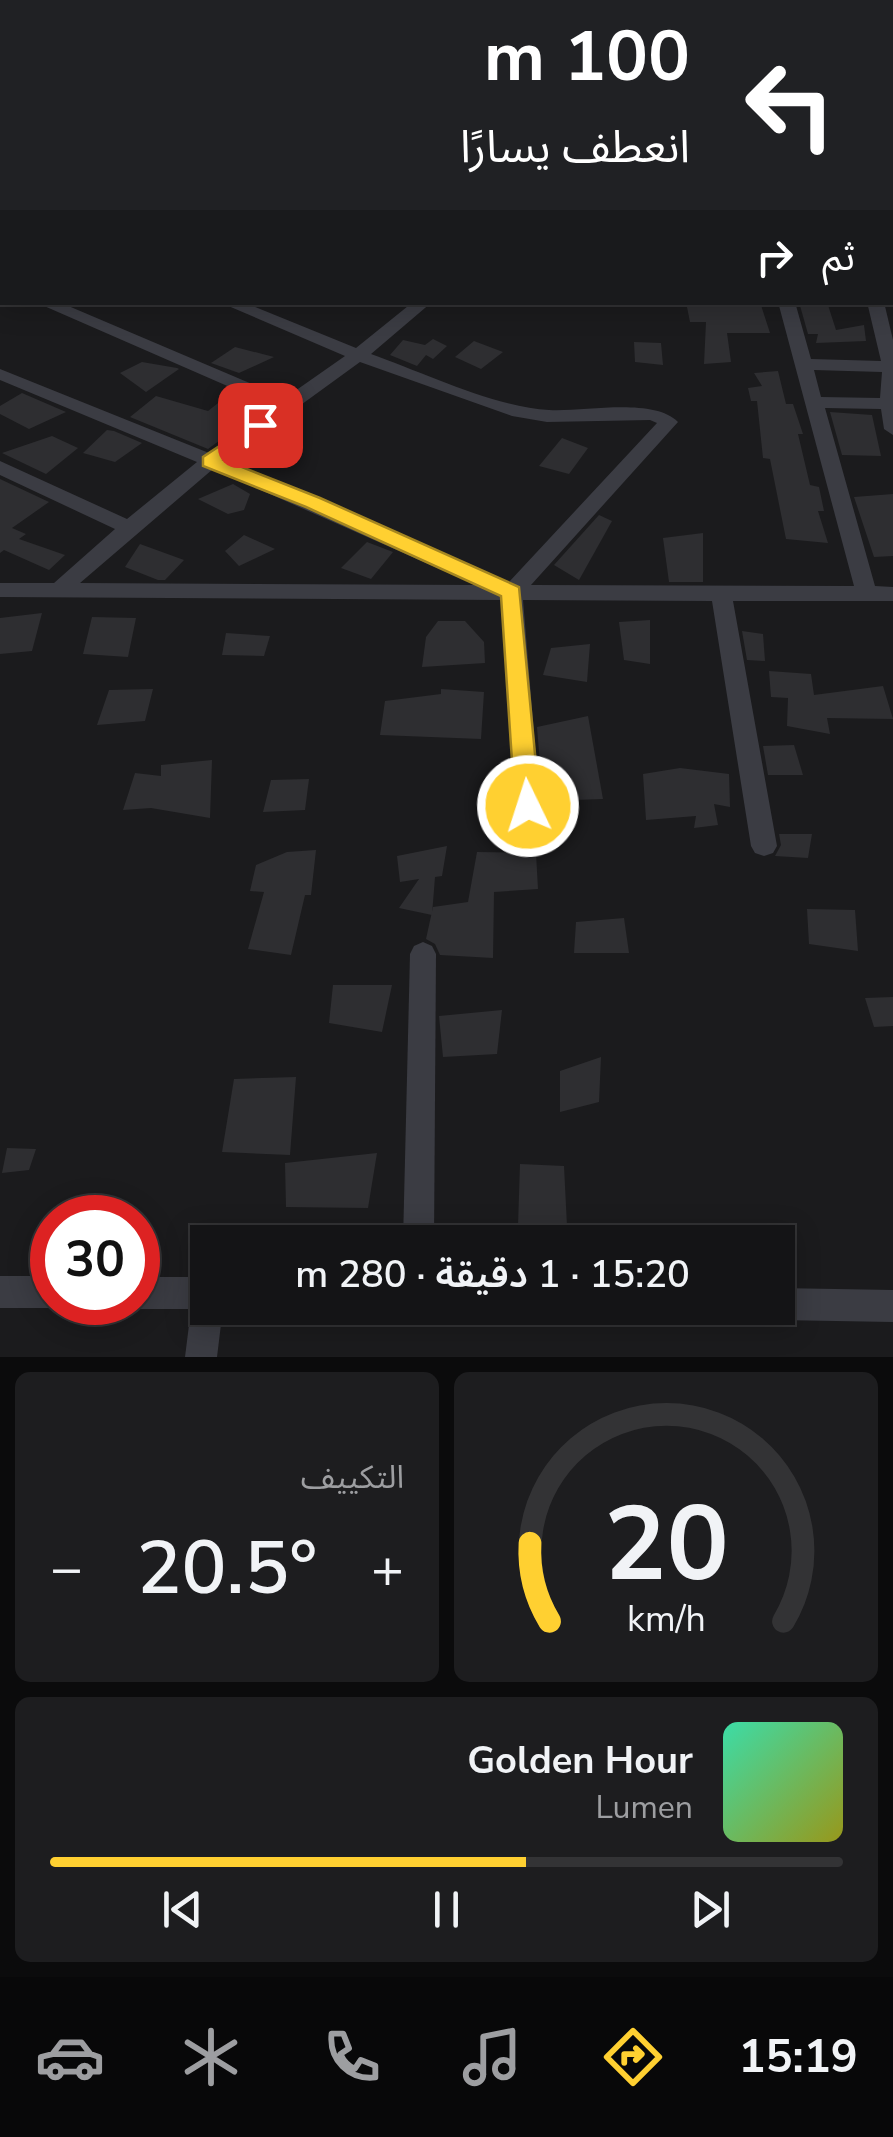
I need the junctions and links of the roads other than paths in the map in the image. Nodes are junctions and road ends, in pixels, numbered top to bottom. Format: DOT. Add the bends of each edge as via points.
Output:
graph roads {
  1 [pos="50,305"];
  2 [pos="234,305"];
  3 [pos="420,305"];
  4 [pos="787,305"];
  5 [pos="876,305"];
  6 [pos="360,356"];
  7 [pos="802,364"];
  8 [pos="892,366"];
  9 [pos="0,374"];
  10 [pos="814,402"];
  11 [pos="891,404"];
  12 [pos="288,406"];
  13 [pos="893,429"];
  14 [pos="210,462"];
  15 [pos="0,467"];
  16 [pos="128,528"];
  17 [pos="3,588"];
  18 [pos="60,589"];
  19 [pos="512,592"];
  20 [pos="721,593"];
  21 [pos="867,594"];
  22 [pos="893,594"];
  23 [pos="528,806"];
  24 [pos="764,846"];
  25 [pos="423,954"];
  26 [pos="418,1225"];
  27 [pos="0,1292"];
  28 [pos="30,1292"];
  29 [pos="160,1292"];
  30 [pos="190,1293"];
  31 [pos="795,1304"];
  32 [pos="893,1306"];
  33 [pos="205,1325"];
  34 [pos="200,1357"];
  1 -- 12 [label="street"];
  2 -- 6 [label="street"];
  3 -- 6 [label="street"];
  4 -- 7 [label="street"];
  5 -- 8 [label="street"];
  6 -- 12 [label="street"];
  6 -- 19 [label="street" via="512,410 547,416 653,414 669,422"];
  7 -- 8 [label="street"];
  7 -- 10 [label="street"];
  8 -- 11 [label="street"];
  9 -- 14 [label="street"];
  10 -- 11 [label="street"];
  10 -- 21 [label="street"];
  11 -- 13 [label="street"];
  12 -- 14 [label="street"];
  14 -- 16 [label="street"];
  14 -- 19 [label="street"];
  15 -- 16 [label="street"];
  16 -- 18 [label="street"];
  17 -- 18 [label="street"];
  18 -- 19 [label="street"];
  19 -- 20 [label="street"];
  19 -- 23 [label="street"];
  20 -- 21 [label="street"];
  20 -- 24 [label="street"];
  21 -- 22 [label="street"];
  25 -- 26 [label="street"];
  27 -- 28 [label="street"];
  29 -- 30 [label="street"];
  31 -- 32 [label="street"];
  33 -- 34 [label="street"];
}
